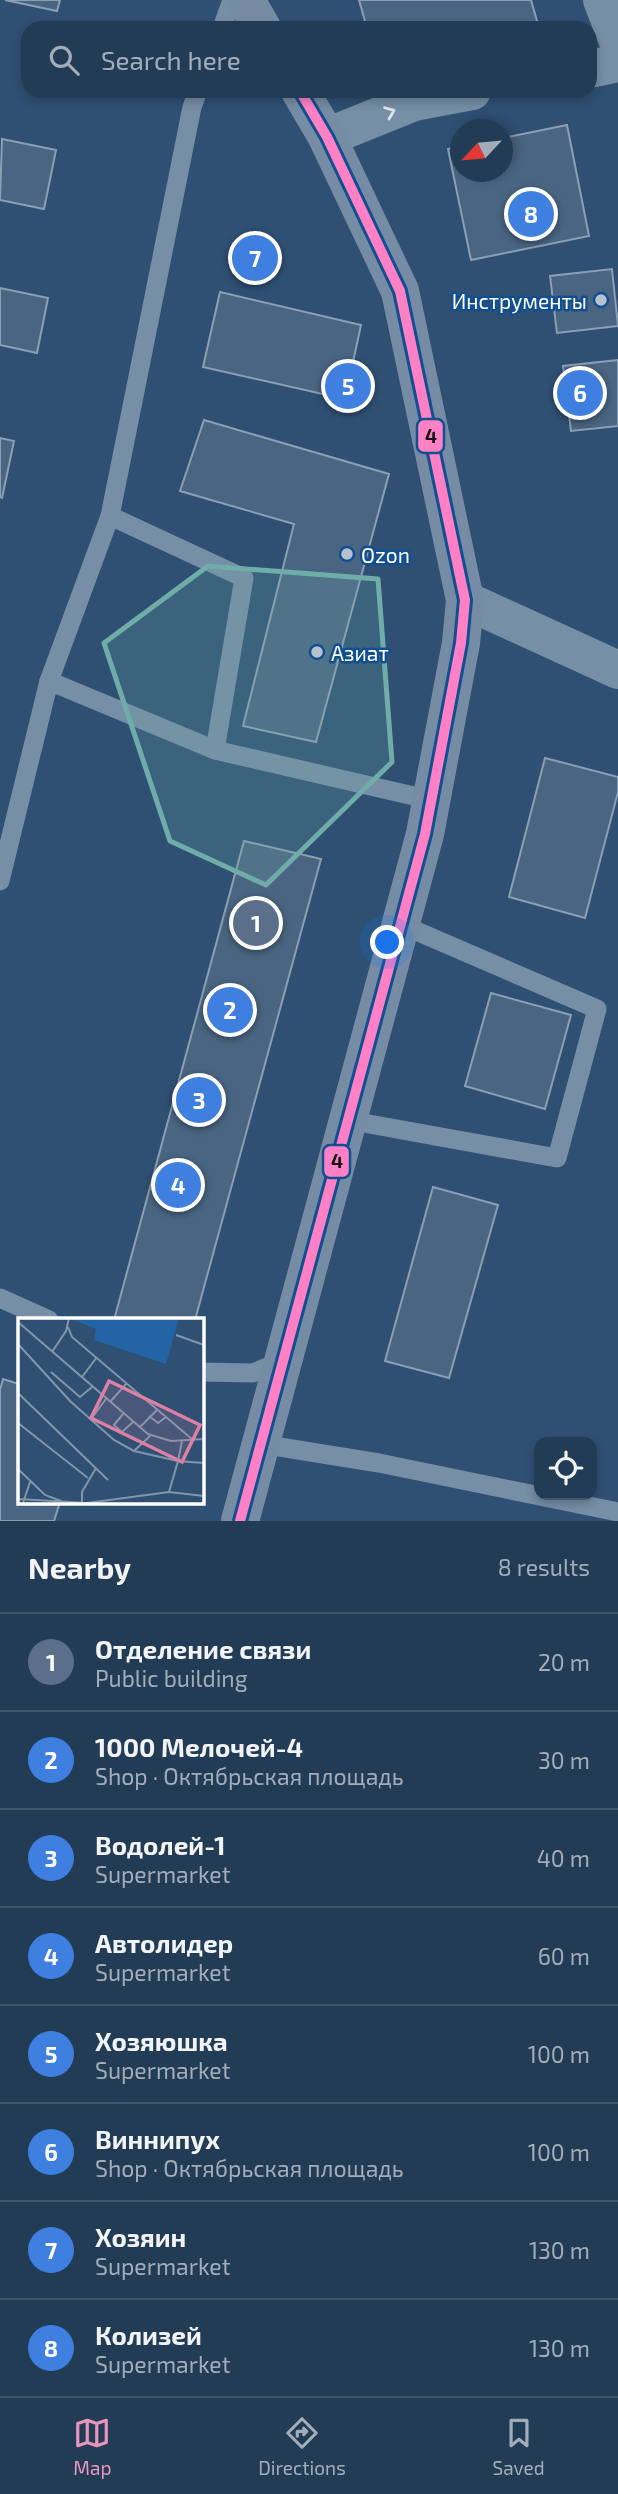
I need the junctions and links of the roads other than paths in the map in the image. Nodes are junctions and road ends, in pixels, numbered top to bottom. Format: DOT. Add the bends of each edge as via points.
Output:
graph roads {
  1 [pos="232,0"];
  2 [pos="246,0"];
  3 [pos="602,0"];
  4 [pos="224,21"];
  5 [pos="258,21"];
  6 [pos="618,41"];
  7 [pos="618,64"];
  8 [pos="597,68"];
  9 [pos="195,98"];
  10 [pos="303,98"];
  11 [pos="435,98"];
  12 [pos="327,137"];
  13 [pos="110,516"];
  14 [pos="465,600"];
  15 [pos="618,670"];
  16 [pos="48,681"];
  17 [pos="215,750"];
  18 [pos="431,800"];
  19 [pos="0,881"];
  20 [pos="400,924"];
  21 [pos="347,1120"];
  22 [pos="0,1298"];
  23 [pos="45,1318"];
  24 [pos="282,1361"];
  25 [pos="203,1372"];
  26 [pos="261,1444"];
  27 [pos="618,1512"];
  28 [pos="240,1521"];
  1 -- 4 [label="lane"];
  2 -- 5 [label="main road"];
  3 -- 6 [label="street"];
  7 -- 8 [label="street"];
  9 -- 13 [label="lane"];
  10 -- 12 [label="main road"];
  12 -- 11 [label="street, one-way"];
  12 -- 14 [label="main road" via="400,291"];
  13 -- 16 [label="lane"];
  13 -- 17 [label="lane" via="244,578"];
  14 -- 15 [label="street"];
  14 -- 18 [label="main road"];
  16 -- 17 [label="lane"];
  16 -- 19 [label="lane"];
  17 -- 18 [label="lane"];
  18 -- 20 [label="main road"];
  20 -- 21 [label="main road"];
  20 -- 21 [label="lane" via="597,1009 561,1144 557,1158"];
  21 -- 24 [label="main road"];
  22 -- 23 [label="lane"];
  24 -- 25 [label="lane" via="253,1373"];
  24 -- 26 [label="main road"];
  26 -- 27 [label="lane"];
  26 -- 28 [label="main road"];
}
